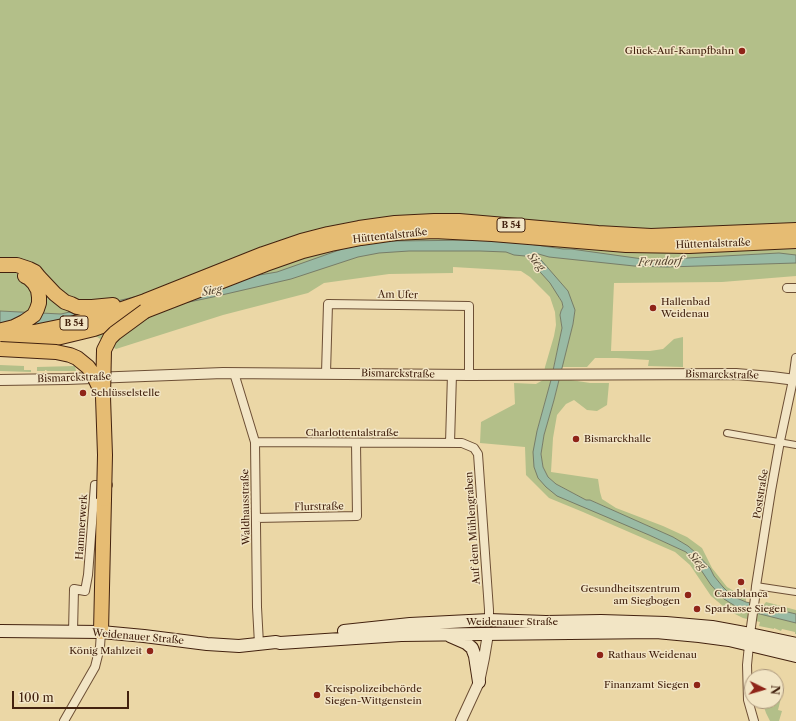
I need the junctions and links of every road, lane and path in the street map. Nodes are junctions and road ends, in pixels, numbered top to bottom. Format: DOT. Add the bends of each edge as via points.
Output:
graph roads {
  1 [pos="796,230"];
  2 [pos="796,241"];
  3 [pos="0,265"];
  4 [pos="0,272"];
  5 [pos="787,288"];
  6 [pos="796,288"];
  7 [pos="43,289"];
  8 [pos="145,306"];
  9 [pos="0,330"];
  10 [pos="0,336"];
  11 [pos="0,348"];
  12 [pos="796,358"];
  13 [pos="234,373"];
  14 [pos="326,373"];
  15 [pos="452,374"];
  16 [pos="469,374"];
  17 [pos="106,377"];
  18 [pos="0,380"];
  19 [pos="794,380"];
  20 [pos="103,397"];
  21 [pos="727,433"];
  22 [pos="780,441"];
  23 [pos="255,442"];
  24 [pos="356,443"];
  25 [pos="450,443"];
  26 [pos="462,443"];
  27 [pos="796,445"];
  28 [pos="256,518"];
  29 [pos="756,590"];
  30 [pos="796,592"];
  31 [pos="489,620"];
  32 [pos="401,630"];
  33 [pos="0,631"];
  34 [pos="73,632"];
  35 [pos="101,632"];
  36 [pos="750,633"];
  37 [pos="447,634"];
  38 [pos="488,634"];
  39 [pos="259,644"];
  40 [pos="796,644"];
  41 [pos="796,656"];
  42 [pos="479,682"];
  43 [pos="64,721"];
  44 [pos="461,721"];
  45 [pos="754,721"];
  1 -- 8 [label="highway, Hüttentalstraße / B 54" via="651,236 459,221 395,223 300,241 262,254"];
  2 -- 8 [label="highway, Hüttentalstraße / B 54" via="651,246 459,232 396,233 303,251"];
  3 -- 7 [label="highway" via="17,265 35,272"];
  4 -- 7 [label="highway" via="24,275"];
  5 -- 6 [label="street"];
  7 -- 8 [label="highway" via="77,306"];
  7 -- 9 [label="highway" via="34,315 14,327"];
  8 -- 10 [label="highway, Hüttentalstraße / B 54" via="68,325"];
  8 -- 11 [label="highway, Hüttentalstraße / B 54, bridge" via="100,327"];
  8 -- 20 [label="highway, bridge" via="106,344 103,357"];
  11 -- 20 [label="highway, bridge" via="56,352 77,358 93,374"];
  12 -- 19 [label="street, Poststraße"];
  13 -- 14 [label="street, Bismarckstraße"];
  13 -- 17 [label="street, Bismarckstraße"];
  13 -- 23 [label="street, Waldhausstraße"];
  14 -- 15 [label="street, Bismarckstraße"];
  14 -- 16 [label="street, Am Ufer" via="328,304 469,306"];
  15 -- 16 [label="street, Bismarckstraße"];
  15 -- 25 [label="street"];
  16 -- 19 [label="street, Bismarckstraße" via="736,374"];
  17 -- 18 [label="street, Bismarckstraße"];
  17 -- 34 [label="street, Hammerwerk" via="110,485 95,485 88,576 85,591 74,589"];
  19 -- 22 [label="street, Poststraße"];
  20 -- 35 [label="highway, bridge" via="105,455"];
  21 -- 22 [label="street"];
  22 -- 27 [label="street"];
  22 -- 29 [label="street, Poststraße"];
  23 -- 24 [label="street, Charlottentalstraße"];
  23 -- 28 [label="street, Waldhausstraße"];
  24 -- 25 [label="street, Charlottentalstraße"];
  24 -- 28 [label="street, Flurstraße" via="357,516"];
  25 -- 26 [label="street, Charlottentalstraße"];
  26 -- 31 [label="street, Auf dem Mühlengraben" via="474,448 478,454"];
  28 -- 39 [label="street, Waldhausstraße"];
  29 -- 30 [label="street"];
  29 -- 36 [label="street, Poststraße"];
  31 -- 32 [label="main road, Weidenauer Straße" via="430,622"];
  31 -- 36 [label="main road, Weidenauer Straße" via="672,623"];
  31 -- 38 [label="main road"];
  32 -- 37 [label="main road, Weidenauer Straße"];
  32 -- 39 [label="main road, Weidenauer Straße"];
  33 -- 34 [label="main road, Weidenauer Straße"];
  34 -- 35 [label="main road, Weidenauer Straße"];
  35 -- 39 [label="main road, Weidenauer Straße" via="207,644"];
  35 -- 43 [label="street" via="95,667"];
  36 -- 38 [label="main road, Weidenauer Straße" via="729,640 656,632"];
  36 -- 40 [label="main road, Weidenauer Straße"];
  36 -- 41 [label="main road, Weidenauer Straße"];
  36 -- 45 [label="street, Poststraße" via="747,683 748,700"];
  37 -- 38 [label="main road, Weidenauer Straße"];
  37 -- 42 [label="main road" via="472,648"];
  38 -- 42 [label="street"];
  42 -- 44 [label="street"];
}
